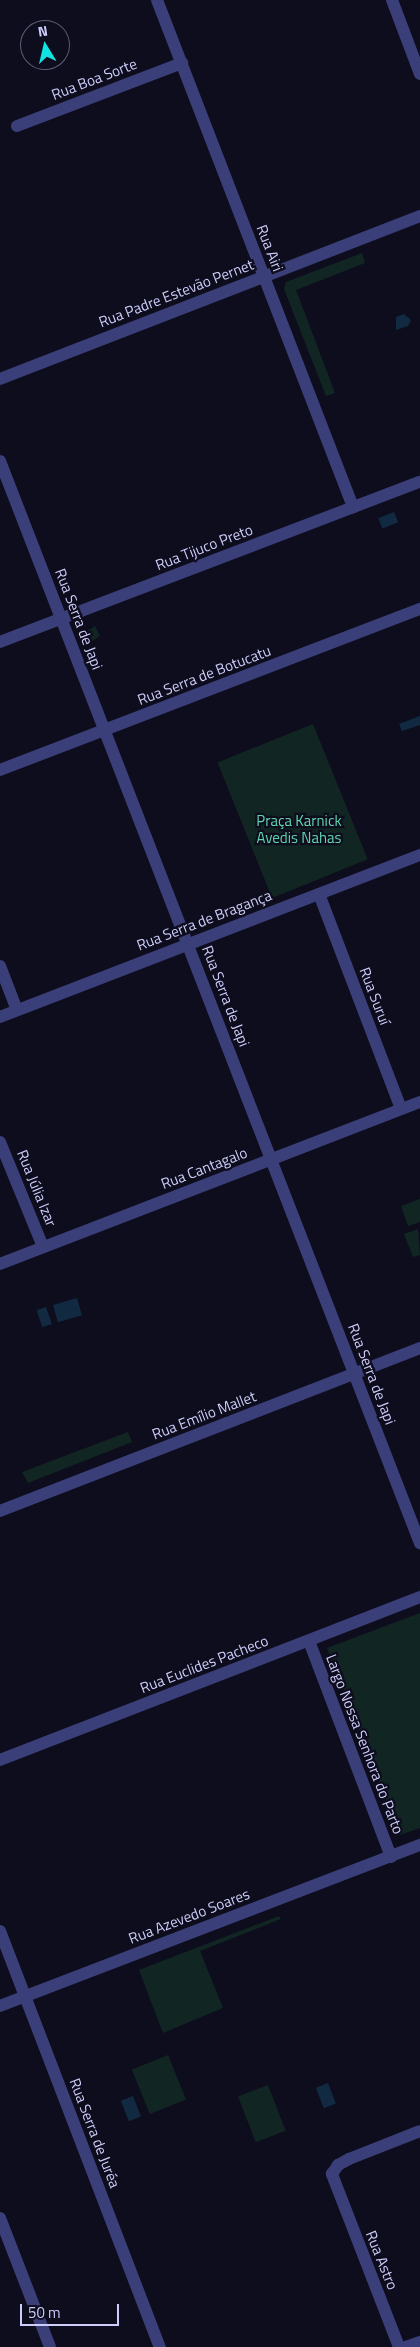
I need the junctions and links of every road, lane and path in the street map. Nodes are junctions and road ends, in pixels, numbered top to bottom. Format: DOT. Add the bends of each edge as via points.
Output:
graph roads {
  1 [pos="157,0"];
  2 [pos="392,0"];
  3 [pos="182,64"];
  4 [pos="420,74"];
  5 [pos="17,126"];
  6 [pos="420,216"];
  7 [pos="264,277"];
  8 [pos="0,379"];
  9 [pos="0,462"];
  10 [pos="420,482"];
  11 [pos="354,507"];
  12 [pos="420,609"];
  13 [pos="61,618"];
  14 [pos="0,642"];
  15 [pos="105,730"];
  16 [pos="0,770"];
  17 [pos="420,855"];
  18 [pos="319,894"];
  19 [pos="188,944"];
  20 [pos="0,966"];
  21 [pos="17,1010"];
  22 [pos="0,1017"];
  23 [pos="420,1102"];
  24 [pos="401,1109"];
  25 [pos="0,1142"];
  26 [pos="272,1159"];
  27 [pos="43,1247"];
  28 [pos="0,1264"];
  29 [pos="420,1348"];
  30 [pos="355,1374"];
  31 [pos="0,1511"];
  32 [pos="420,1543"];
  33 [pos="420,1597"];
  34 [pos="309,1641"];
  35 [pos="0,1760"];
  36 [pos="420,1845"];
  37 [pos="391,1856"];
  38 [pos="0,1931"];
  39 [pos="25,1997"];
  40 [pos="0,2006"];
  41 [pos="420,2131"];
  42 [pos="0,2218"];
  43 [pos="420,2342"];
  44 [pos="50,2347"];
  45 [pos="160,2347"];
  46 [pos="399,2347"];
  47 [pos="406,2347"];
  1 -- 3 [label="street, Rua Airi"];
  2 -- 4 [label="street"];
  3 -- 5 [label="street, Rua Boa Sorte"];
  3 -- 7 [label="street, Rua Airi"];
  6 -- 7 [label="street, Rua Padre Estevão Pernet"];
  7 -- 8 [label="street, Rua Padre Estevão Pernet"];
  7 -- 11 [label="street, Rua Airi"];
  9 -- 13 [label="street, Rua Serra de Japi"];
  10 -- 11 [label="street, Rua Tijuco Preto"];
  11 -- 13 [label="street, Rua Tijuco Preto"];
  12 -- 15 [label="street, Rua Serra de Botucatu"];
  13 -- 14 [label="street, Rua Tijuco Preto"];
  13 -- 15 [label="street, Rua Serra de Japi"];
  15 -- 16 [label="street, Rua Serra de Botucatu"];
  15 -- 19 [label="street, Rua Serra de Japi"];
  17 -- 18 [label="street, Rua Serra de Bragança"];
  18 -- 19 [label="street, Rua Serra de Bragança"];
  18 -- 24 [label="street, Rua Suruí"];
  19 -- 21 [label="street, Rua Serra de Bragança"];
  19 -- 26 [label="street, Rua Serra de Japi"];
  20 -- 21 [label="street"];
  21 -- 22 [label="street, Rua Serra de Bragança"];
  23 -- 24 [label="street, Rua Cantagalo"];
  24 -- 26 [label="street, Rua Cantagalo"];
  25 -- 27 [label="street, Rua Júlia Izar"];
  26 -- 27 [label="street, Rua Cantagalo"];
  26 -- 30 [label="street, Rua Serra de Japi"];
  27 -- 28 [label="street, Rua Cantagalo"];
  29 -- 30 [label="street, Rua Emílio Mallet"];
  30 -- 31 [label="street, Rua Emílio Mallet"];
  30 -- 32 [label="street, Rua Serra de Japi"];
  33 -- 34 [label="street, Rua Euclides Pacheco"];
  34 -- 35 [label="street, Rua Euclides Pacheco"];
  34 -- 37 [label="street, Largo Nossa Senhora do Parto"];
  36 -- 37 [label="street, Largo Nossa Senhora do Parto"];
  37 -- 39 [label="street, Rua Azevedo Soares"];
  38 -- 39 [label="street, Rua Serra de Juréa"];
  39 -- 40 [label="street, Rua Azevedo Soares"];
  39 -- 45 [label="street, Rua Serra de Juréa"];
  41 -- 46 [label="street, Rua Astro" via="338,2165 332,2174"];
  42 -- 44 [label="street"];
  43 -- 47 [label="street"];
}
